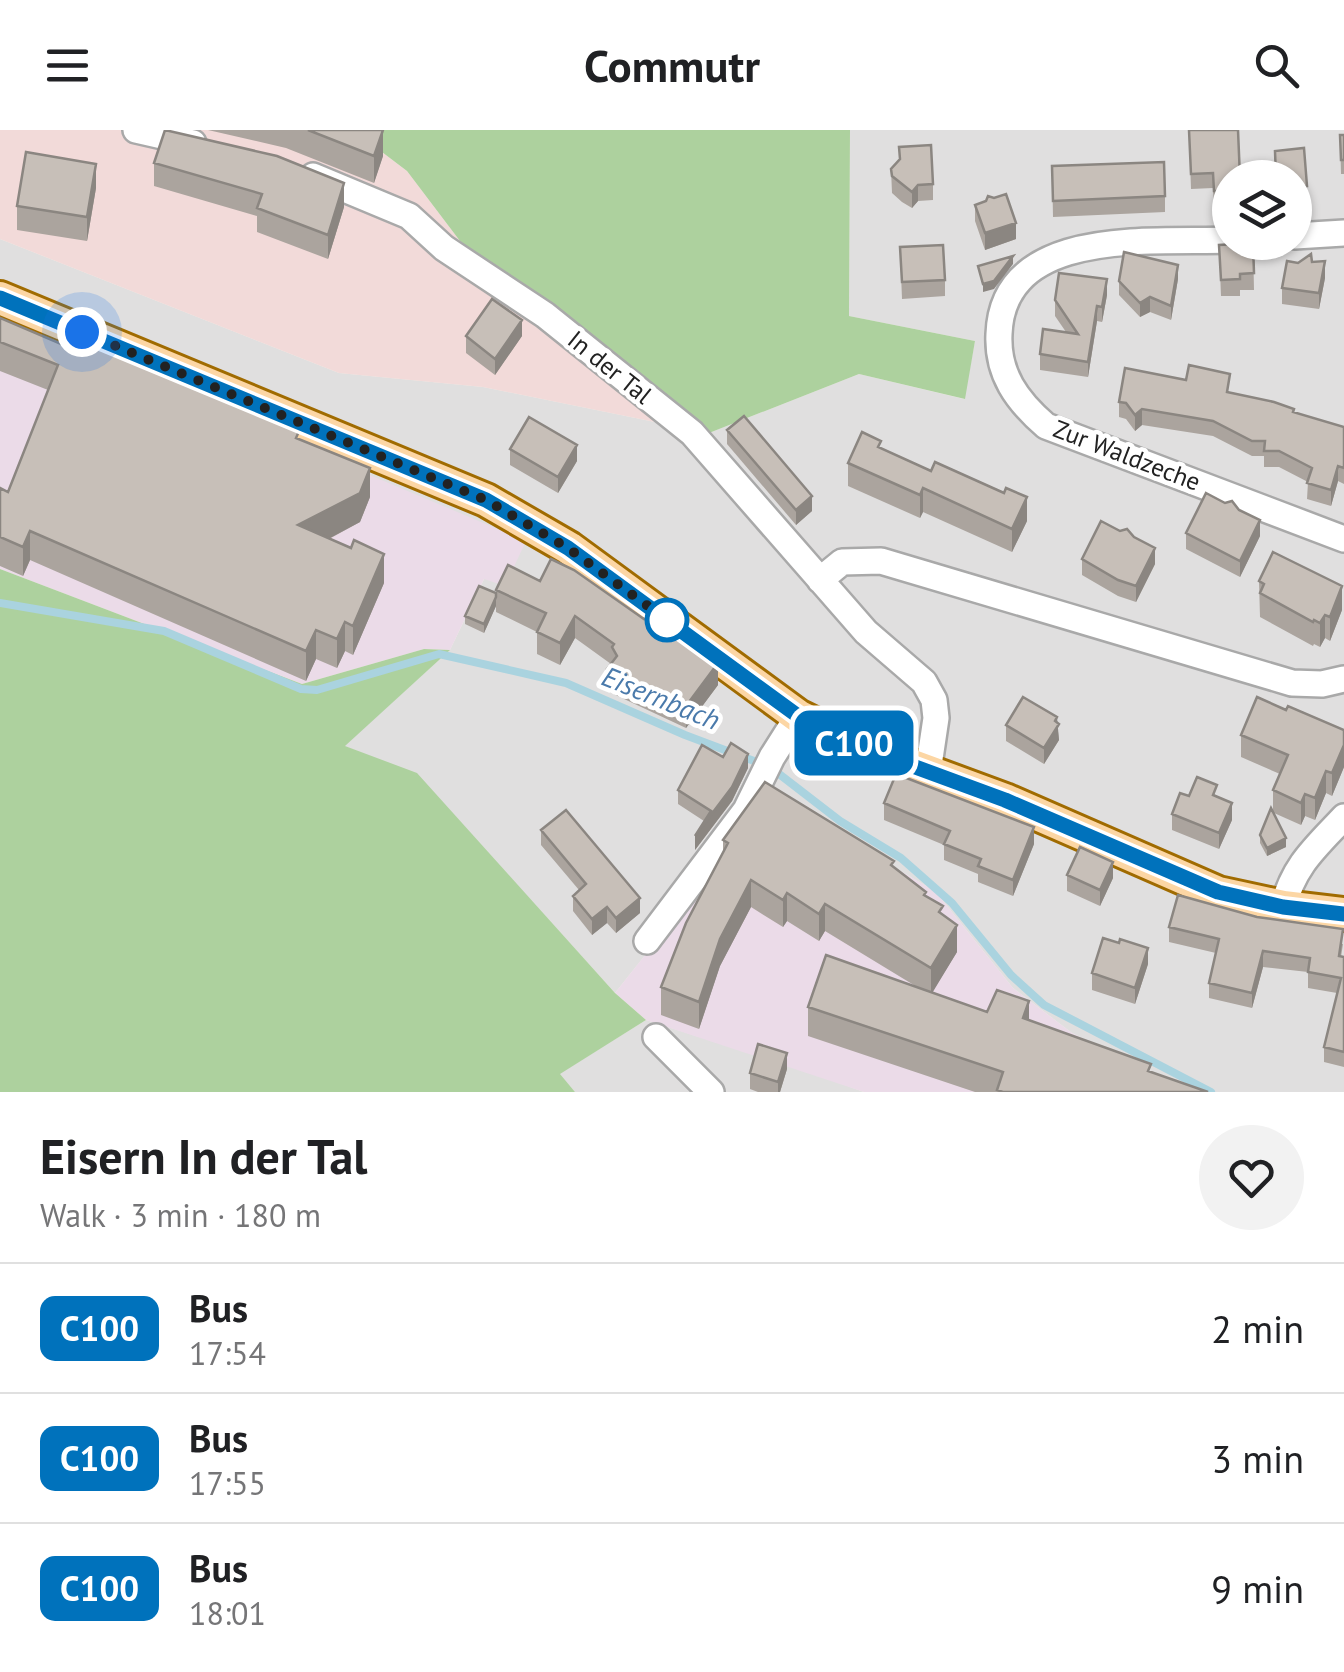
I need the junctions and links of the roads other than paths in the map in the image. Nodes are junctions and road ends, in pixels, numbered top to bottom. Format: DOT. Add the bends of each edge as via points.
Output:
graph roads {
  1 [pos="136,130"];
  2 [pos="209,147"];
  3 [pos="282,164"];
  4 [pos="1344,233"];
  5 [pos="1312,235"];
  6 [pos="1212,241"];
  7 [pos="0,298"];
  8 [pos="1344,538"];
  9 [pos="820,580"];
  10 [pos="1344,679"];
  11 [pos="798,716"];
  12 [pos="928,772"];
  13 [pos="1344,817"];
  14 [pos="1283,907"];
  15 [pos="1344,914"];
  16 [pos="647,941"];
  17 [pos="656,1037"];
  18 [pos="711,1092"];
  1 -- 2 [label="street"];
  3 -- 9 [label="street, In der Tal" via="409,216 444,248 546,315 692,433"];
  4 -- 5 [label="street"];
  6 -- 8 [label="street, Zur Waldzeche" via="1092,246 1030,270 1016,282 1000,322 1011,389 1046,426"];
  7 -- 11 [label="main road" via="486,500 568,548"];
  9 -- 10 [label="street" via="842,562 881,561 1292,683"];
  9 -- 12 [label="street, In der Tal" via="924,682 936,718"];
  11 -- 12 [label="main road"];
  11 -- 16 [label="street" via="746,810"];
  12 -- 14 [label="main road" via="1218,892"];
  13 -- 14 [label="street" via="1299,864"];
  14 -- 15 [label="main road"];
  17 -- 18 [label="street"];
}
